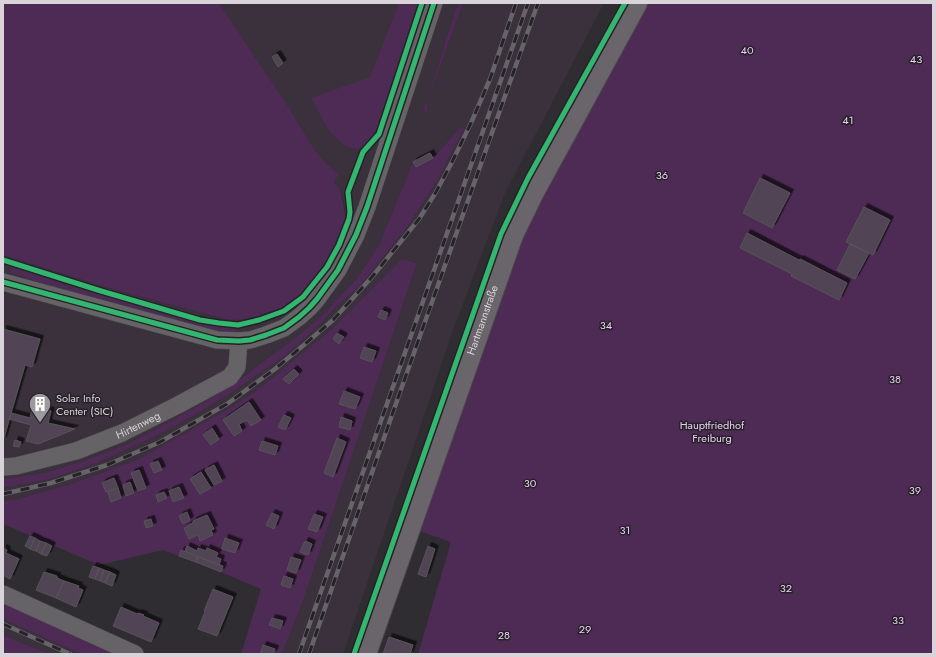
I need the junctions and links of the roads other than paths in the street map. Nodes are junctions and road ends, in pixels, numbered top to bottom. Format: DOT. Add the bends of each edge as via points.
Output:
graph roads {
  1 [pos="434,3"];
  2 [pos="636,3"];
  3 [pos="3,282"];
  4 [pos="239,341"];
  5 [pos="3,467"];
  6 [pos="3,594"];
  7 [pos="135,654"];
  8 [pos="365,654"];
  1 -- 4 [label="street" via="367,207 338,270 309,308 290,324 266,335"];
  2 -- 8 [label="street, Hartmannstraße" via="512,235"];
  3 -- 4 [label="street" via="202,337"];
  4 -- 5 [label="street, Hirtenweg" via="237,367 230,377 178,405 122,433 76,451"];
  6 -- 7 [label="street"];
}
